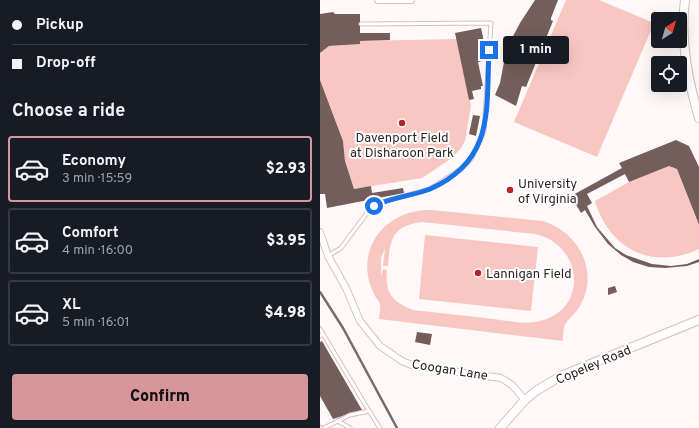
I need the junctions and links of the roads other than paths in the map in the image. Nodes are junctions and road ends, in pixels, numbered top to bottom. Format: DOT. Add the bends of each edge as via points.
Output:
graph roads {
  1 [pos="378,0"];
  2 [pos="411,0"];
  3 [pos="685,0"];
  4 [pos="361,24"];
  5 [pos="699,118"];
  6 [pos="320,232"];
  7 [pos="328,256"];
  8 [pos="699,320"];
  9 [pos="320,329"];
  10 [pos="322,335"];
  11 [pos="525,400"];
  12 [pos="369,411"];
  13 [pos="338,421"];
  14 [pos="324,428"];
  15 [pos="350,428"];
  16 [pos="380,428"];
  17 [pos="500,428"];
  1 -- 2 [label="street"];
  3 -- 5 [label="street" via="683,29"];
  4 -- 7 [label="lane" via="491,23 484,132 471,159 462,168 430,189 374,206 341,248"];
  6 -- 7 [label="street, Coogan Lane"];
  7 -- 11 [label="street, Coogan Lane" via="346,288 360,321 385,350 414,366 501,378 512,385"];
  8 -- 11 [label="street, Copeley Road" via="561,376"];
  9 -- 10 [label="lane"];
  10 -- 12 [label="lane"];
  11 -- 17 [label="street, Copeley Road"];
  12 -- 13 [label="lane"];
  12 -- 16 [label="lane"];
  13 -- 14 [label="lane"];
  13 -- 15 [label="lane"];
}
